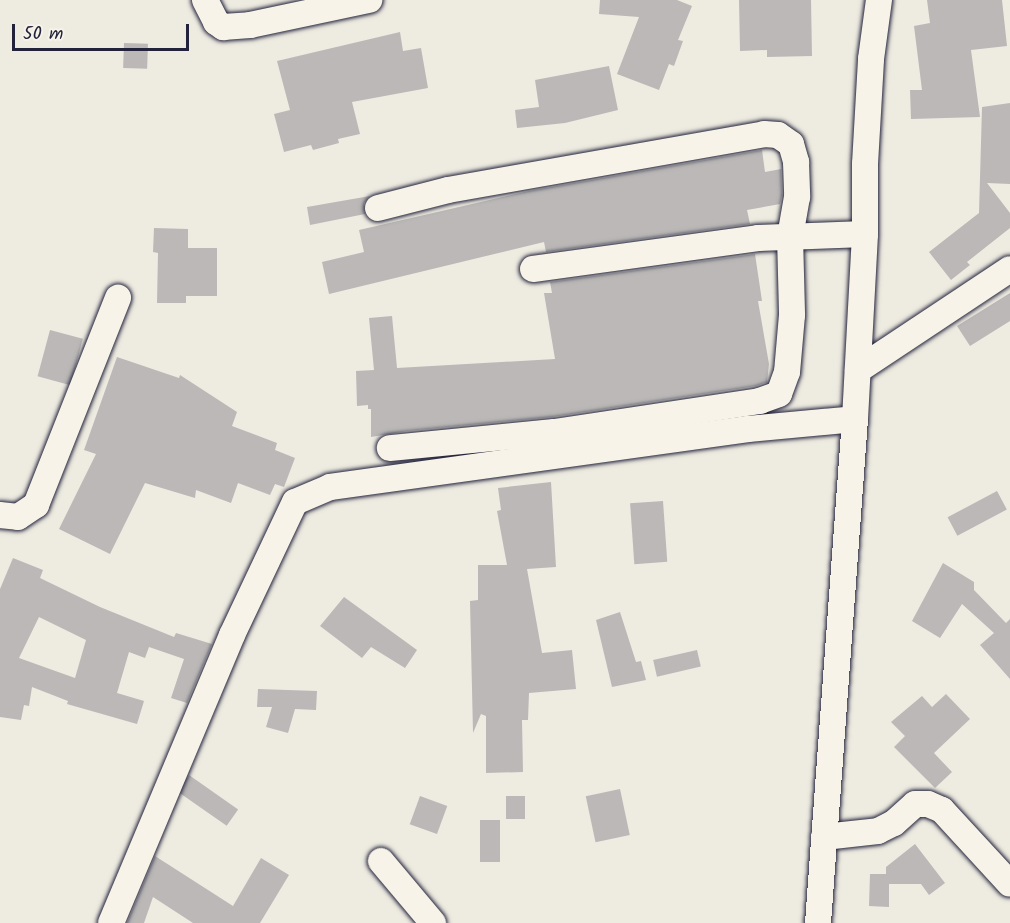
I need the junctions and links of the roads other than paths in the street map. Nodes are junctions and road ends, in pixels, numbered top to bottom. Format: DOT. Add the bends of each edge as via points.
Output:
graph roads {
  1 [pos="205,0"];
  2 [pos="369,0"];
  3 [pos="879,0"];
  4 [pos="378,208"];
  5 [pos="865,234"];
  6 [pos="790,236"];
  7 [pos="533,269"];
  8 [pos="1010,269"];
  9 [pos="118,298"];
  10 [pos="858,370"];
  11 [pos="855,419"];
  12 [pos="390,448"];
  13 [pos="0,515"];
  14 [pos="824,837"];
  15 [pos="381,861"];
  16 [pos="1010,884"];
  17 [pos="111,923"];
  18 [pos="433,923"];
  19 [pos="818,923"];
  1 -- 2 [label="street" via="216,22 223,27"];
  3 -- 5 [label="street" via="871,59"];
  4 -- 6 [label="street" via="448,190 764,134 778,135 791,144 796,162 797,197"];
  5 -- 6 [label="street"];
  5 -- 10 [label="street"];
  6 -- 7 [label="street"];
  6 -- 12 [label="street" via="792,315 787,372 779,394 760,401 554,432"];
  8 -- 10 [label="street"];
  9 -- 13 [label="street" via="36,505 18,517"];
  10 -- 11 [label="street"];
  11 -- 14 [label="street"];
  11 -- 17 [label="street" via="748,429 330,487 295,502 232,635"];
  14 -- 16 [label="street" via="878,831 915,804 928,804 942,810"];
  14 -- 19 [label="street"];
  15 -- 18 [label="street"];
}
